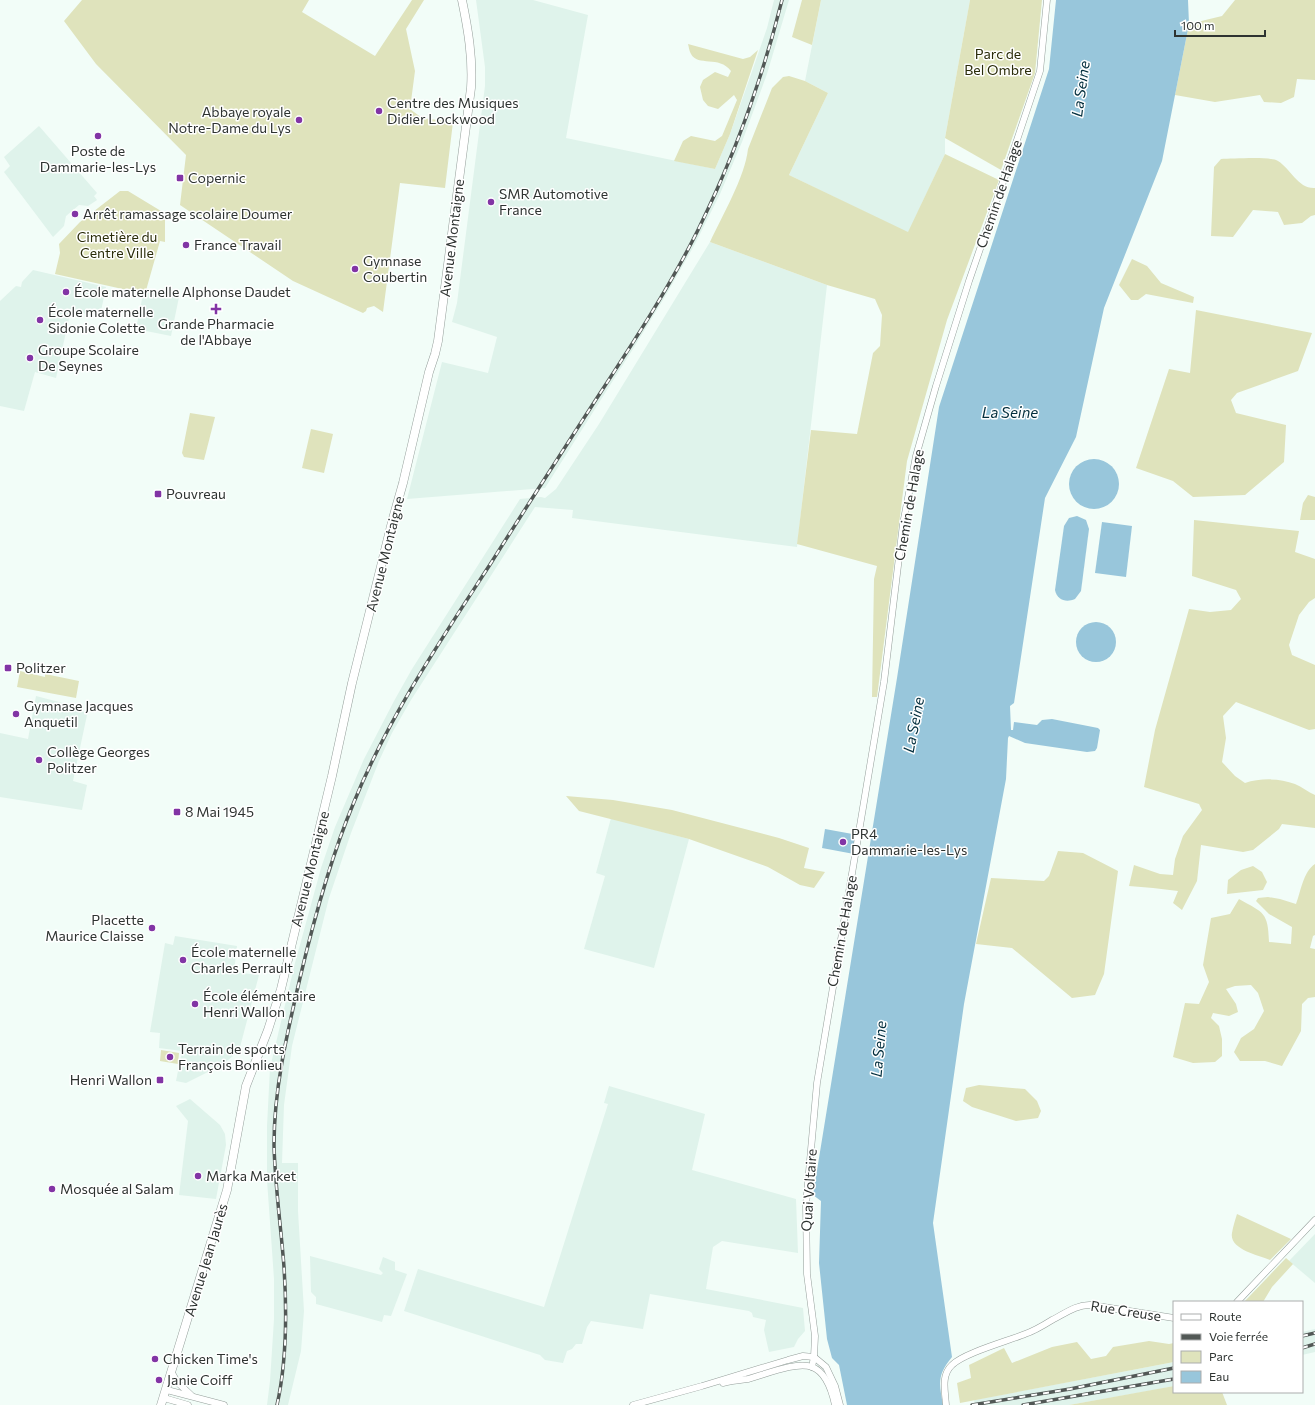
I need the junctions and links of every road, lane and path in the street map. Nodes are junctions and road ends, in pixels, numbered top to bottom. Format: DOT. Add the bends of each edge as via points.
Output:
graph roads {
  1 [pos="462,0"];
  2 [pos="1047,0"];
  3 [pos="826,1023"];
  4 [pos="243,1099"];
  5 [pos="1315,1220"];
  6 [pos="1238,1301"];
  7 [pos="1173,1318"];
  8 [pos="814,1357"];
  9 [pos="812,1367"];
  10 [pos="172,1373"];
  11 [pos="702,1386"];
  12 [pos="167,1390"];
  13 [pos="192,1396"];
  14 [pos="163,1402"];
  15 [pos="188,1405"];
  16 [pos="224,1405"];
  17 [pos="633,1405"];
  18 [pos="836,1405"];
  19 [pos="840,1405"];
  20 [pos="946,1405"];
  1 -- 4 [label="main road, Avenue Montaigne" via="472,64 471,88 438,341 352,683 281,989"];
  2 -- 3 [label="street, Chemin de Halage" via="1040,71 966,288 916,456 903,524 884,682"];
  3 -- 8 [label="street, Quai Voltaire" via="817,1083 806,1205 807,1274 815,1336"];
  4 -- 10 [label="main road, Avenue Jean Jaurès" via="227,1190"];
  5 -- 6 [label="street"];
  7 -- 20 [label="street, Rue Creuse" via="1091,1305 1079,1306 1026,1334 964,1357 952,1365 945,1376"];
  8 -- 9 [label="street, Quai Voltaire"];
  8 -- 11 [label="street" via="803,1356"];
  8 -- 19 [label="street" via="826,1367"];
  9 -- 11 [label="street" via="795,1366 747,1379"];
  9 -- 18 [label="street" via="828,1382"];
  10 -- 12 [label="main road, Avenue Jean Jaurès"];
  10 -- 13 [label="street" via="177,1382"];
  11 -- 17 [label="street"];
  12 -- 13 [label="street"];
  12 -- 14 [label="main road, Avenue Jean Jaurès"];
  13 -- 16 [label="street"];
  14 -- 15 [label="street"];
}
